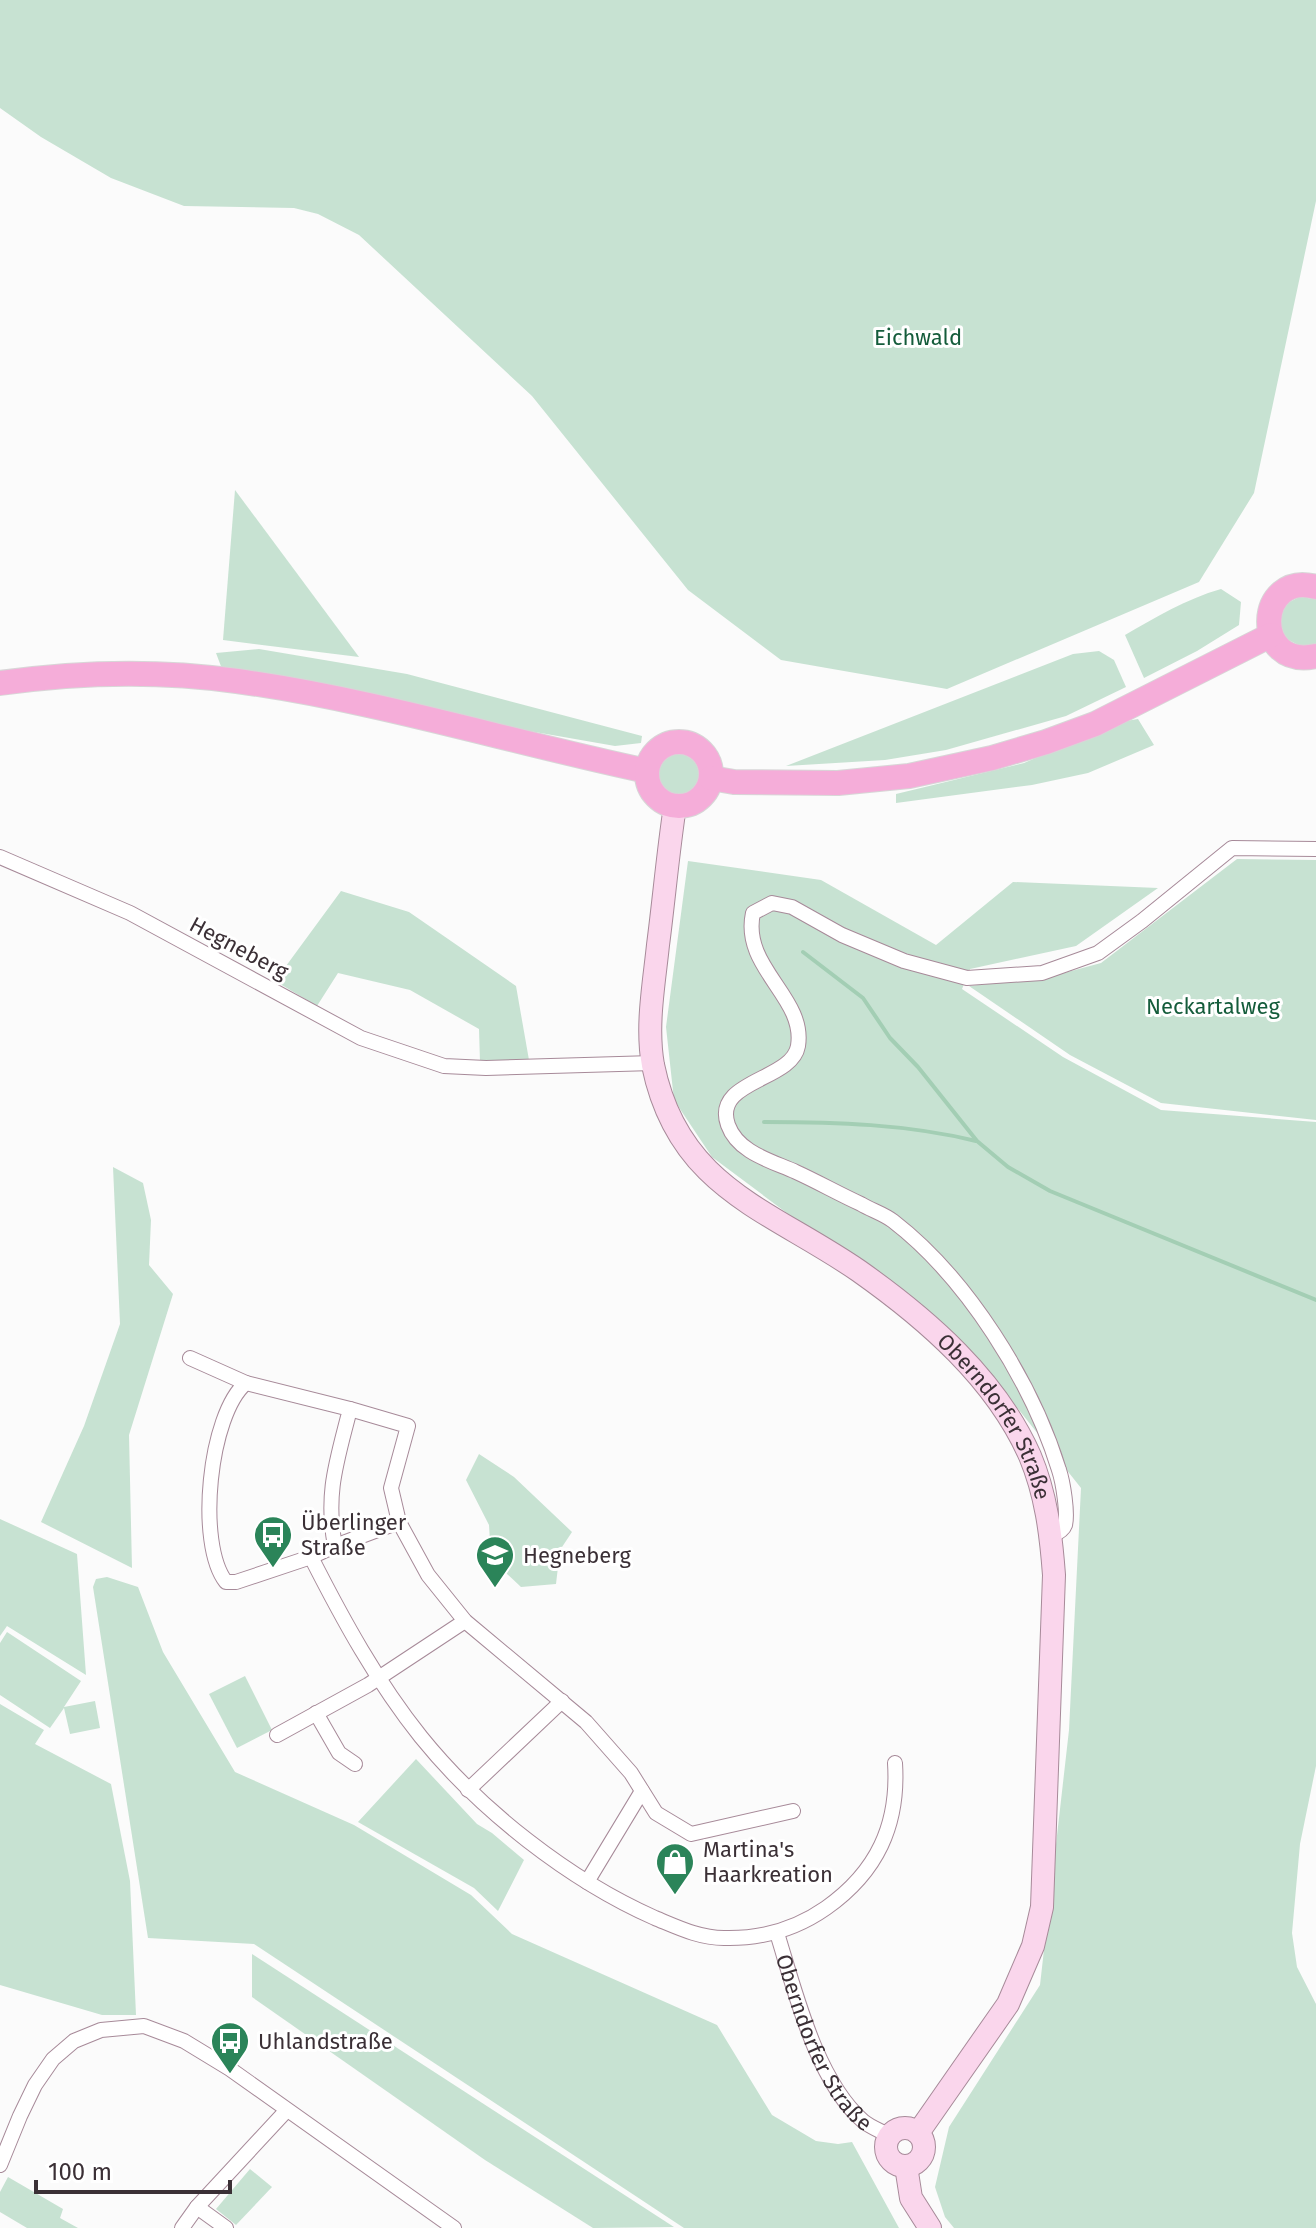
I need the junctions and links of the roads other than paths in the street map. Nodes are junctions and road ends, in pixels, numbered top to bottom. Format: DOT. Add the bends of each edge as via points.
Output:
graph roads {
  1 [pos="1316,587"];
  2 [pos="1271,635"];
  3 [pos="1316,656"];
  4 [pos="0,683"];
  5 [pos="647,771"];
  6 [pos="711,778"];
  7 [pos="675,806"];
  8 [pos="1316,849"];
  9 [pos="0,857"];
  10 [pos="653,1063"];
  11 [pos="190,1358"];
  12 [pos="246,1383"];
  13 [pos="350,1409"];
  14 [pos="399,1522"];
  15 [pos="1051,1536"];
  16 [pos="335,1546"];
  17 [pos="311,1557"];
  18 [pos="465,1621"];
  19 [pos="378,1678"];
  20 [pos="562,1701"];
  21 [pos="316,1713"];
  22 [pos="277,1735"];
  23 [pos="895,1763"];
  24 [pos="355,1764"];
  25 [pos="468,1790"];
  26 [pos="642,1791"];
  27 [pos="793,1811"];
  28 [pos="587,1882"];
  29 [pos="777,1933"];
  30 [pos="286,2111"];
  31 [pos="918,2133"];
  32 [pos="890,2136"];
  33 [pos="0,2165"];
  34 [pos="906,2166"];
  35 [pos="197,2207"];
  36 [pos="182,2228"];
  37 [pos="226,2228"];
  38 [pos="454,2228"];
  39 [pos="930,2228"];
  1 -- 2 [label="main road" via="1301,585 1280,594 1269,613"];
  2 -- 3 [label="main road" via="1295,657"];
  2 -- 6 [label="main road" via="1095,724 992,758 909,776 838,783"];
  4 -- 5 [label="main road" via="78,674 236,681 360,704"];
  5 -- 6 [label="main road" via="662,746 682,742 707,759"];
  5 -- 7 [label="main road" via="654,795"];
  6 -- 7 [label="main road" via="699,800"];
  7 -- 10 [label="street, Oberndorfer Straße" via="650,1017"];
  8 -- 15 [label="street" via="1232,848 1098,953 1042,973 967,978 904,961 792,907 772,903 753,913 750,928 756,954 800,1033 797,1051 786,1065 731,1099 728,1127 756,1155 892,1220 975,1305 1033,1405 1060,1473 1065,1525"];
  9 -- 10 [label="street, Hegneberg" via="130,913 361,1038 444,1066"];
  10 -- 15 [label="street, Oberndorfer Straße" via="672,1124 709,1174 869,1279 938,1334 985,1384 1030,1457"];
  11 -- 12 [label="street"];
  12 -- 13 [label="street"];
  12 -- 17 [label="street" via="223,1420 212,1460 210,1505 218,1572 226,1582 236,1582"];
  13 -- 14 [label="street" via="408,1426 391,1488"];
  13 -- 16 [label="street" via="330,1490"];
  14 -- 16 [label="street"];
  14 -- 18 [label="street" via="428,1575"];
  15 -- 31 [label="street, Oberndorfer Straße" via="1042,1907 1033,1946 999,2019"];
  16 -- 17 [label="street"];
  17 -- 19 [label="street"];
  18 -- 19 [label="street"];
  18 -- 20 [label="street"];
  19 -- 21 [label="street"];
  19 -- 25 [label="street"];
  20 -- 25 [label="street"];
  20 -- 26 [label="street" via="614,1751"];
  21 -- 22 [label="street"];
  21 -- 24 [label="street" via="339,1753"];
  23 -- 29 [label="street" via="897,1792 888,1831 871,1864 850,1891 808,1921"];
  25 -- 28 [label="street"];
  26 -- 27 [label="street" via="656,1813 691,1834"];
  26 -- 28 [label="street"];
  28 -- 29 [label="street" via="687,1932 723,1938"];
  29 -- 32 [label="street, Oberndorfer Straße" via="820,2061 851,2109"];
  30 -- 33 [label="street" via="184,2041 144,2026 101,2030 74,2041 53,2059 30,2095"];
  30 -- 35 [label="street"];
  30 -- 38 [label="street"];
  31 -- 32 [label="street, Oberndorfer Straße" via="907,2128"];
  31 -- 34 [label="street, Oberndorfer Straße" via="924,2144 922,2156"];
  32 -- 34 [label="street, Oberndorfer Straße" via="887,2153"];
  34 -- 39 [label="street, Oberndorfer Straße" via="911,2198"];
  35 -- 36 [label="street"];
  35 -- 37 [label="street"];
}
